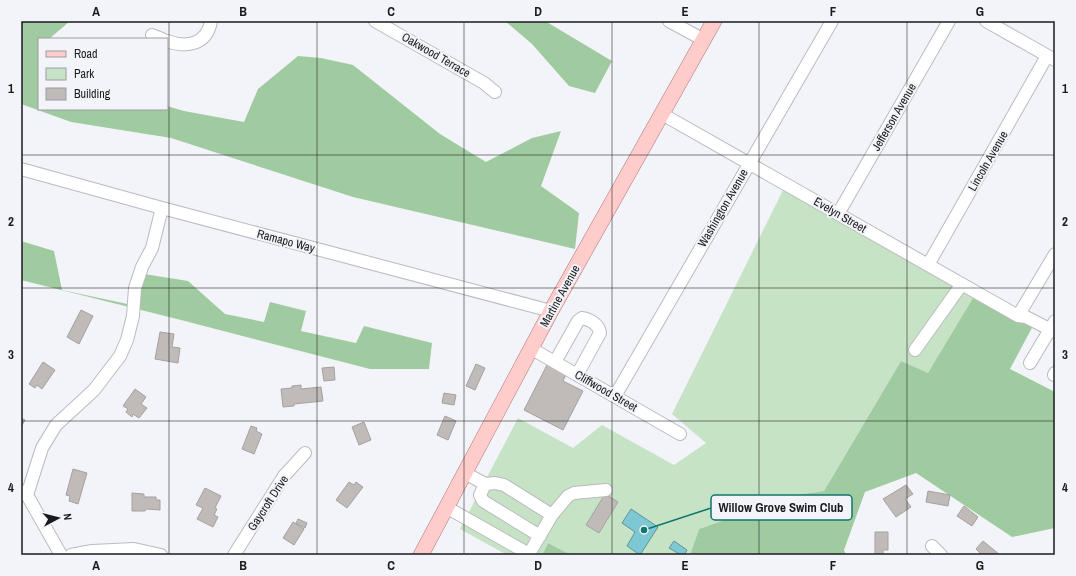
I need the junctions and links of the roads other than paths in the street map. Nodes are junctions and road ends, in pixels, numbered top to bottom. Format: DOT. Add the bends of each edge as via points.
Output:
graph roads {
  1 [pos="211,21"];
  2 [pos="375,21"];
  3 [pos="670,21"];
  4 [pos="714,21"];
  5 [pos="832,21"];
  6 [pos="949,21"];
  7 [pos="986,21"];
  8 [pos="704,40"];
  9 [pos="168,41"];
  10 [pos="1051,58"];
  11 [pos="495,92"];
  12 [pos="662,114"];
  13 [pos="749,163"];
  14 [pos="21,169"];
  15 [pos="162,208"];
  16 [pos="838,214"];
  17 [pos="1055,254"];
  18 [pos="928,265"];
  19 [pos="962,284"];
  20 [pos="551,311"];
  21 [pos="1018,316"];
  22 [pos="1053,328"];
  23 [pos="532,349"];
  24 [pos="916,350"];
  25 [pos="555,362"];
  26 [pos="1030,363"];
  27 [pos="577,375"];
  28 [pos="615,396"];
  29 [pos="680,434"];
  30 [pos="305,454"];
  31 [pos="465,473"];
  32 [pos="485,484"];
  33 [pos="606,490"];
  34 [pos="24,493"];
  35 [pos="446,507"];
  36 [pos="552,515"];
  37 [pos="540,536"];
  38 [pos="61,555"];
  39 [pos="71,555"];
  40 [pos="161,555"];
  41 [pos="234,555"];
  42 [pos="420,555"];
  1 -- 9 [label="street" via="205,35 193,44"];
  2 -- 11 [label="street, Oakwood Terrace" via="484,83"];
  3 -- 8 [label="street"];
  4 -- 8 [label="main road, Martine Avenue"];
  5 -- 13 [label="street, Washington Avenue"];
  6 -- 16 [label="street, Jefferson Avenue"];
  7 -- 10 [label="street"];
  8 -- 12 [label="main road, Martine Avenue"];
  10 -- 18 [label="street, Lincoln Avenue"];
  12 -- 13 [label="street, Evelyn Street"];
  12 -- 20 [label="main road, Martine Avenue"];
  13 -- 16 [label="street, Evelyn Street"];
  13 -- 28 [label="street, Washington Avenue"];
  14 -- 15 [label="street, Ramapo Way"];
  15 -- 20 [label="street, Ramapo Way"];
  15 -- 34 [label="street" via="152,248 135,288 133,316 120,356 94,390 56,425 42,448"];
  16 -- 18 [label="street, Evelyn Street"];
  17 -- 21 [label="street"];
  18 -- 19 [label="street, Evelyn Street"];
  19 -- 21 [label="street, Evelyn Street"];
  19 -- 24 [label="street"];
  20 -- 23 [label="main road, Martine Avenue"];
  21 -- 22 [label="street, Evelyn Street"];
  22 -- 26 [label="street"];
  23 -- 25 [label="street, Cliffwood Street"];
  23 -- 31 [label="main road, Martine Avenue"];
  25 -- 27 [label="street, Cliffwood Street"];
  25 -- 27 [label="street" via="578,321 582,318 587,319 600,329 600,333"];
  27 -- 28 [label="street, Cliffwood Street"];
  28 -- 29 [label="street, Cliffwood Street"];
  30 -- 41 [label="street, Gaycroft Drive" via="284,476"];
  31 -- 32 [label="street"];
  31 -- 35 [label="main road, Martine Avenue"];
  32 -- 36 [label="street" via="504,485"];
  32 -- 37 [label="street" via="480,495 483,501"];
  33 -- 36 [label="street" via="574,493 568,496"];
  34 -- 38 [label="street"];
  35 -- 37 [label="street" via="529,554"];
  35 -- 42 [label="main road, Martine Avenue"];
  36 -- 37 [label="street"];
  39 -- 40 [label="street" via="134,549"];
}
